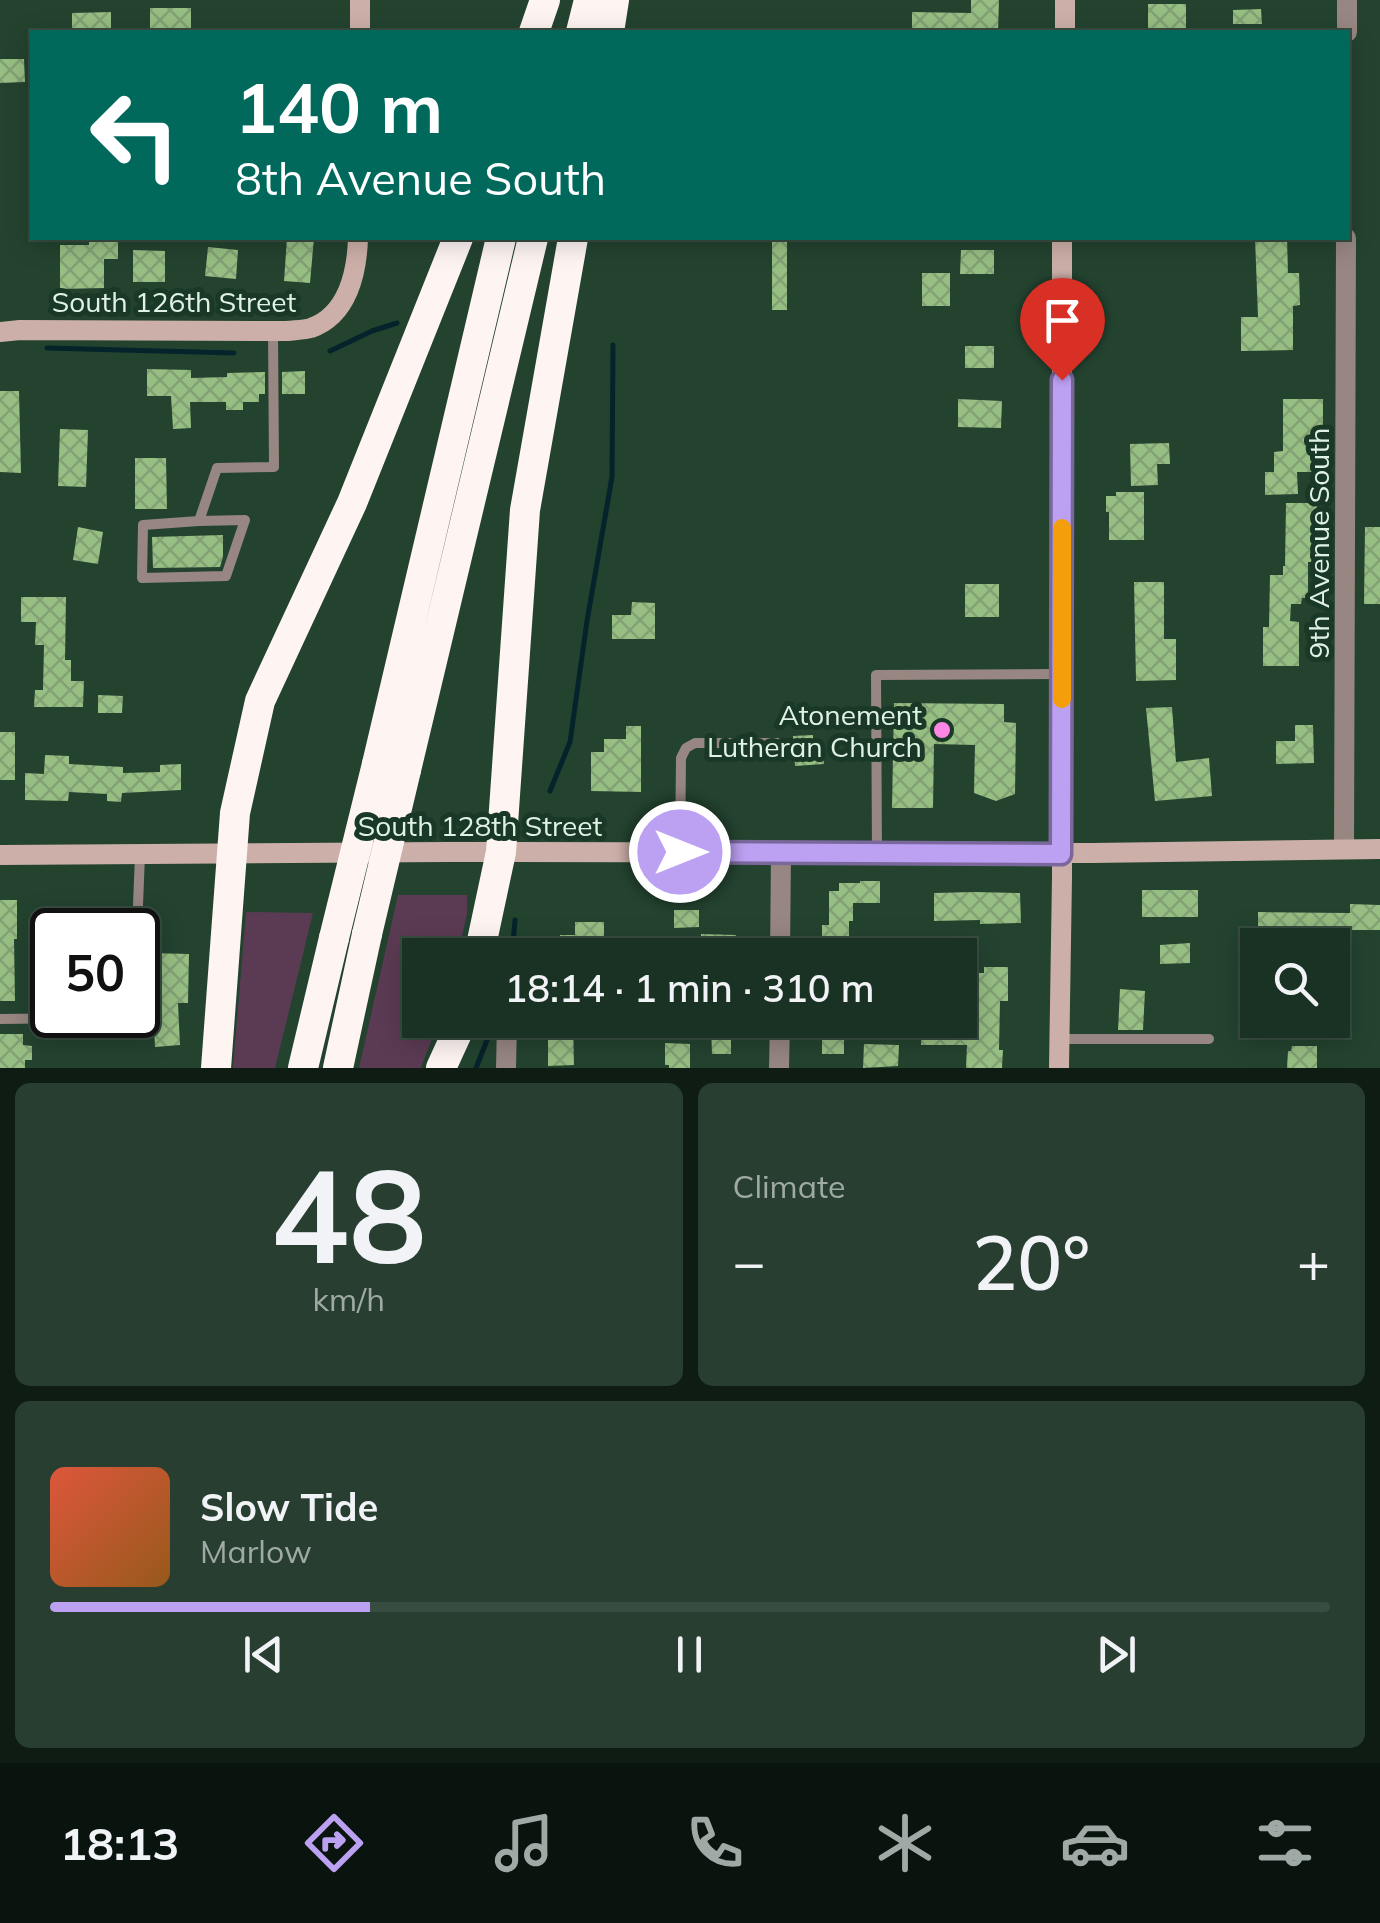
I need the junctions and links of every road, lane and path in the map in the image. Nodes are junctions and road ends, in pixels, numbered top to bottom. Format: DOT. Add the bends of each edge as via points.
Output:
graph roads {
  1 [pos="360,0"];
  2 [pos="545,0"];
  3 [pos="553,0"];
  4 [pos="589,0"];
  5 [pos="614,0"];
  6 [pos="1066,0"];
  7 [pos="1347,0"];
  8 [pos="360,30"];
  9 [pos="535,30"];
  10 [pos="546,30"];
  11 [pos="582,30"];
  12 [pos="609,30"];
  13 [pos="1065,30"];
  14 [pos="1347,30"];
  15 [pos="358,240"];
  16 [pos="457,240"];
  17 [pos="501,240"];
  18 [pos="532,240"];
  19 [pos="573,240"];
  20 [pos="1062,240"];
  21 [pos="1346,240"];
  22 [pos="0,332"];
  23 [pos="273,332"];
  24 [pos="199,521"];
  25 [pos="1062,674"];
  26 [pos="779,743"];
  27 [pos="391,767"];
  28 [pos="1344,849"];
  29 [pos="1380,849"];
  30 [pos="231,852"];
  31 [pos="502,852"];
  32 [pos="680,852"];
  33 [pos="781,852"];
  34 [pos="877,853"];
  35 [pos="1061,854"];
  36 [pos="0,855"];
  37 [pos="140,855"];
  38 [pos="138,908"];
  39 [pos="483,938"];
  40 [pos="780,938"];
  41 [pos="0,1019"];
  42 [pos="30,1019"];
  43 [pos="454,1038"];
  44 [pos="506,1038"];
  45 [pos="780,1038"];
  46 [pos="1060,1039"];
  47 [pos="1209,1039"];
  48 [pos="216,1068"];
  49 [pos="304,1068"];
  50 [pos="338,1068"];
  51 [pos="440,1068"];
  52 [pos="506,1068"];
  53 [pos="780,1068"];
  54 [pos="1059,1068"];
  1 -- 8 [label="main road"];
  2 -- 9 [label="highway"];
  3 -- 10 [label="highway"];
  4 -- 11 [label="highway"];
  5 -- 12 [label="highway"];
  6 -- 13 [label="main road"];
  7 -- 14 [label="street"];
  15 -- 23 [label="main road, South 126th Street" via="352,284 340,306 309,329"];
  16 -- 30 [label="highway" via="352,504 260,701"];
  17 -- 27 [label="highway"];
  18 -- 27 [label="highway"];
  19 -- 31 [label="highway" via="525,510"];
  20 -- 25 [label="main road"];
  21 -- 28 [label="street, 9th Avenue South"];
  22 -- 23 [label="main road, South 126th Street"];
  23 -- 24 [label="lane" via="274,467 217,468"];
  24 -- 24 [label="lane" via="245,520 226,576 142,578 143,525"];
  25 -- 34 [label="lane" via="876,675"];
  25 -- 35 [label="main road"];
  26 -- 32 [label="lane" via="695,742 686,748"];
  27 -- 49 [label="highway, bridge" via="334,938"];
  27 -- 50 [label="highway, bridge" via="367,934"];
  28 -- 29 [label="main road, South 128th Street"];
  28 -- 35 [label="main road, South 128th Street"];
  30 -- 31 [label="main road, South 128th Street"];
  30 -- 37 [label="main road, South 128th Street"];
  30 -- 48 [label="highway"];
  31 -- 32 [label="main road, South 128th Street"];
  31 -- 39 [label="highway"];
  32 -- 33 [label="main road, South 128th Street"];
  33 -- 34 [label="main road, South 128th Street"];
  33 -- 40 [label="street"];
  34 -- 35 [label="main road, South 128th Street"];
  35 -- 46 [label="main road"];
  36 -- 37 [label="main road, South 128th Street"];
  37 -- 38 [label="lane"];
  41 -- 42 [label="lane"];
  43 -- 51 [label="highway"];
  44 -- 52 [label="street"];
  45 -- 53 [label="street"];
  46 -- 47 [label="lane"];
  46 -- 54 [label="main road"];
}
